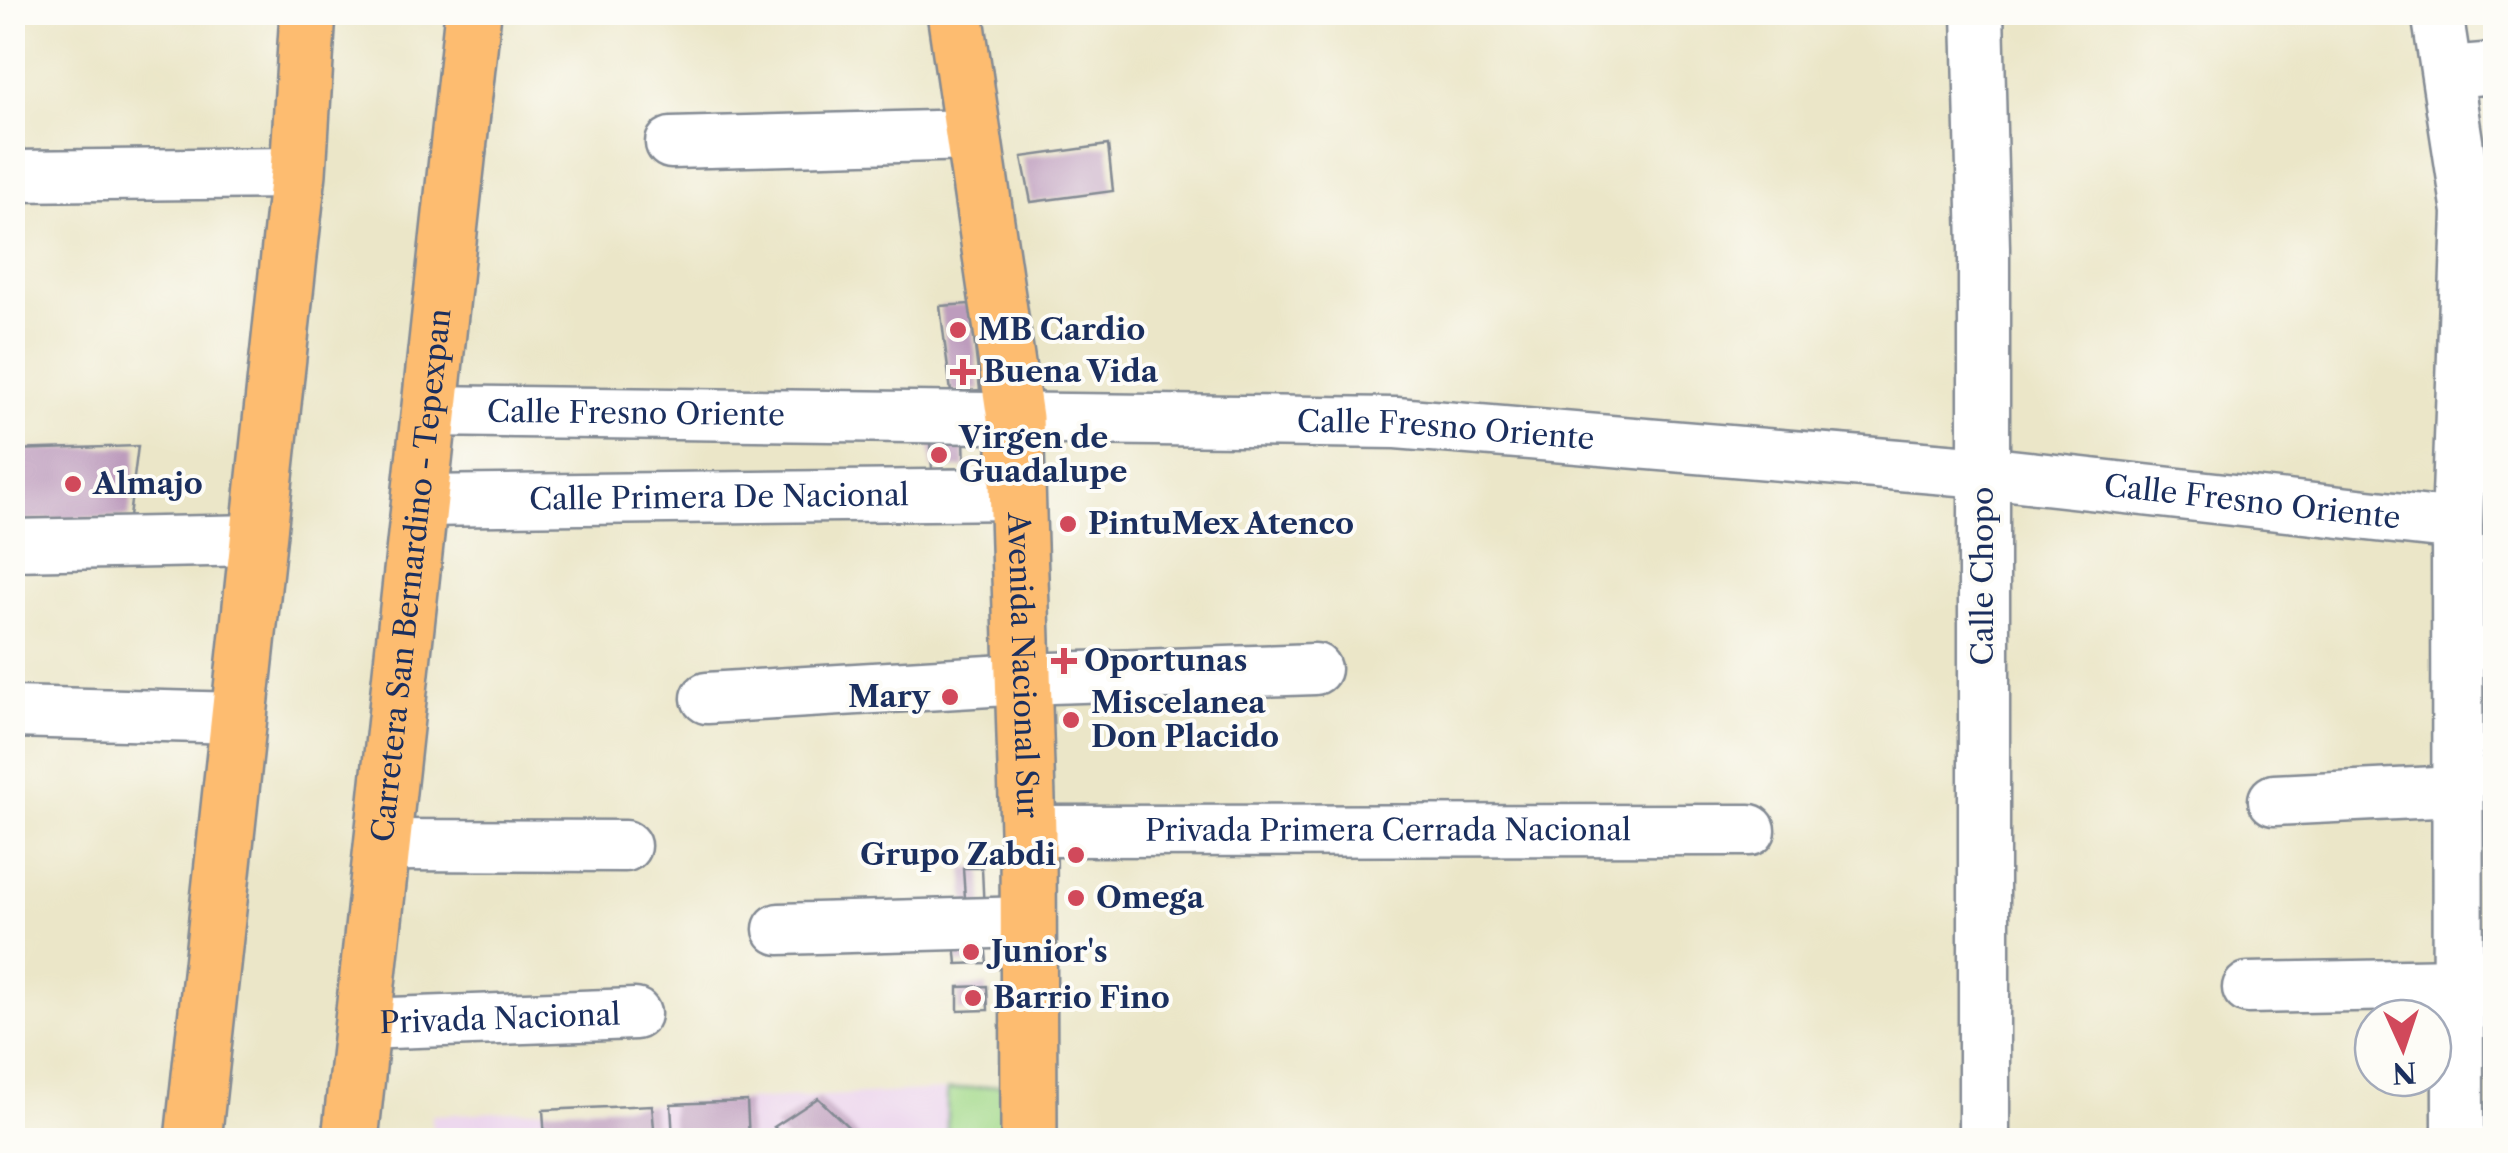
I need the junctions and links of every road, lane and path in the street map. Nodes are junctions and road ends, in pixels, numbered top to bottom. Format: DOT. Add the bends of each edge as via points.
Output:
graph roads {
  1 [pos="308,12"];
  2 [pos="472,12"];
  3 [pos="955,12"];
  4 [pos="1978,12"];
  5 [pos="2437,12"];
  6 [pos="2472,70"];
  7 [pos="973,135"];
  8 [pos="671,142"];
  9 [pos="298,173"];
  10 [pos="12,176"];
  11 [pos="428,411"];
  12 [pos="1015,418"];
  13 [pos="1982,472"];
  14 [pos="1018,494"];
  15 [pos="419,501"];
  16 [pos="2457,525"];
  17 [pos="259,540"];
  18 [pos="12,545"];
  19 [pos="1315,669"];
  20 [pos="1023,678"];
  21 [pos="2476,684"];
  22 [pos="707,698"];
  23 [pos="12,712"];
  24 [pos="240,718"];
  25 [pos="2456,792"];
  26 [pos="2274,800"];
  27 [pos="1750,830"];
  28 [pos="1028,831"];
  29 [pos="381,845"];
  30 [pos="625,846"];
  31 [pos="1028,922"];
  32 [pos="779,929"];
  33 [pos="2458,984"];
  34 [pos="2248,988"];
  35 [pos="635,1014"];
  36 [pos="362,1024"];
  37 [pos="193,1140"];
  38 [pos="350,1140"];
  39 [pos="1030,1140"];
  40 [pos="1984,1140"];
  41 [pos="2458,1140"];
  1 -- 9 [label="main road"];
  2 -- 11 [label="main road, Carretera San Bernardino - Tepexpan"];
  3 -- 7 [label="main road, Avenida Nacional Sur"];
  4 -- 13 [label="street, Calle Chopo"];
  5 -- 6 [label="street"];
  6 -- 16 [label="street"];
  7 -- 8 [label="street"];
  7 -- 12 [label="main road, Avenida Nacional Sur"];
  9 -- 10 [label="street"];
  9 -- 17 [label="main road"];
  11 -- 12 [label="street, Calle Fresno Oriente"];
  11 -- 15 [label="main road, Carretera San Bernardino - Tepexpan"];
  12 -- 13 [label="street, Calle Fresno Oriente" via="1396,423"];
  12 -- 14 [label="main road, Avenida Nacional Sur"];
  13 -- 16 [label="street, Calle Fresno Oriente"];
  13 -- 40 [label="street, Calle Chopo"];
  14 -- 15 [label="street, Calle Primera De Nacional"];
  14 -- 20 [label="main road, Avenida Nacional Sur"];
  15 -- 29 [label="main road, Carretera San Bernardino - Tepexpan"];
  16 -- 21 [label="street"];
  17 -- 18 [label="street"];
  17 -- 24 [label="main road"];
  19 -- 20 [label="street"];
  20 -- 22 [label="street"];
  20 -- 28 [label="main road, Avenida Nacional Sur"];
  21 -- 25 [label="street"];
  23 -- 24 [label="street"];
  24 -- 37 [label="main road"];
  25 -- 26 [label="street"];
  25 -- 33 [label="street"];
  27 -- 28 [label="street, Privada Primera Cerrada Nacional"];
  28 -- 31 [label="main road, Avenida Nacional Sur"];
  29 -- 30 [label="street"];
  29 -- 36 [label="main road, Carretera San Bernardino - Tepexpan"];
  31 -- 32 [label="street"];
  31 -- 39 [label="main road, Avenida Nacional Sur"];
  33 -- 34 [label="street"];
  33 -- 41 [label="street"];
  35 -- 36 [label="street, Privada Nacional"];
  36 -- 38 [label="main road, Carretera San Bernardino - Tepexpan"];
}
